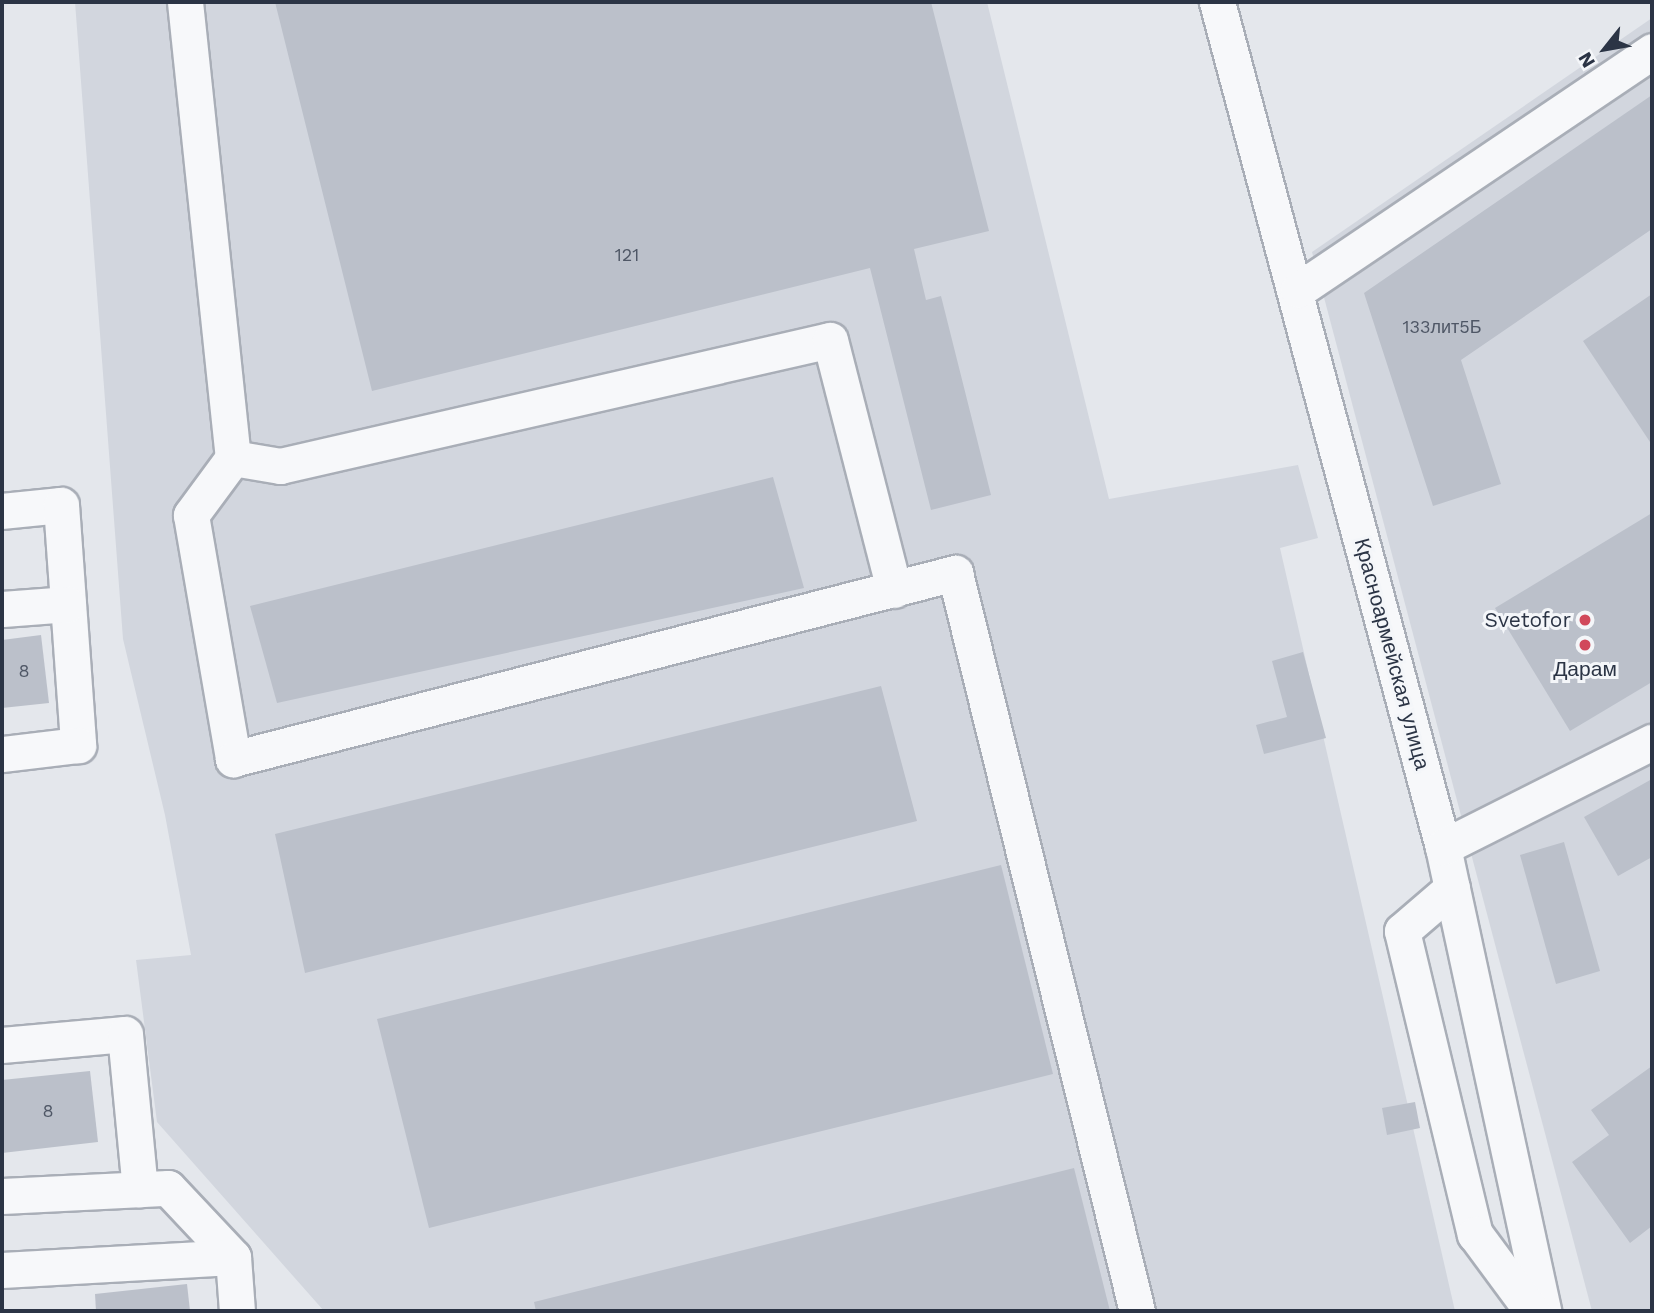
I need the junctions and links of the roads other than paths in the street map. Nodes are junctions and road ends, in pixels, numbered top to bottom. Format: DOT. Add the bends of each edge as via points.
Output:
graph roads {
  1 [pos="185,2"];
  2 [pos="1217,2"];
  3 [pos="1652,51"];
  4 [pos="1298,290"];
  5 [pos="233,458"];
  6 [pos="2,511"];
  7 [pos="894,590"];
  8 [pos="68,604"];
  9 [pos="2,609"];
  10 [pos="1652,742"];
  11 [pos="2,754"];
  12 [pos="1443,847"];
  13 [pos="1452,888"];
  14 [pos="2,1045"];
  15 [pos="140,1189"];
  16 [pos="2,1196"];
  17 [pos="233,1257"];
  18 [pos="2,1270"];
  19 [pos="237,1311"];
  20 [pos="1137,1311"];
  21 [pos="1532,1311"];
  22 [pos="1544,1311"];
  1 -- 5 [label="street"];
  2 -- 4 [label="street, Красноармейская улица"];
  3 -- 4 [label="street"];
  4 -- 12 [label="street, Красноармейская улица"];
  5 -- 7 [label="street" via="279,466 831,340"];
  5 -- 7 [label="street" via="191,515 233,759"];
  6 -- 8 [label="street" via="61,505"];
  7 -- 20 [label="street" via="955,573"];
  8 -- 9 [label="street"];
  8 -- 11 [label="street" via="78,745"];
  10 -- 12 [label="street"];
  12 -- 13 [label="street, Красноармейская улица"];
  13 -- 21 [label="street" via="1402,931 1475,1234"];
  13 -- 22 [label="street, Красноармейская улица"];
  14 -- 15 [label="street" via="125,1034"];
  15 -- 16 [label="street"];
  15 -- 17 [label="street" via="168,1188"];
  17 -- 18 [label="street"];
  17 -- 19 [label="street"];
}
